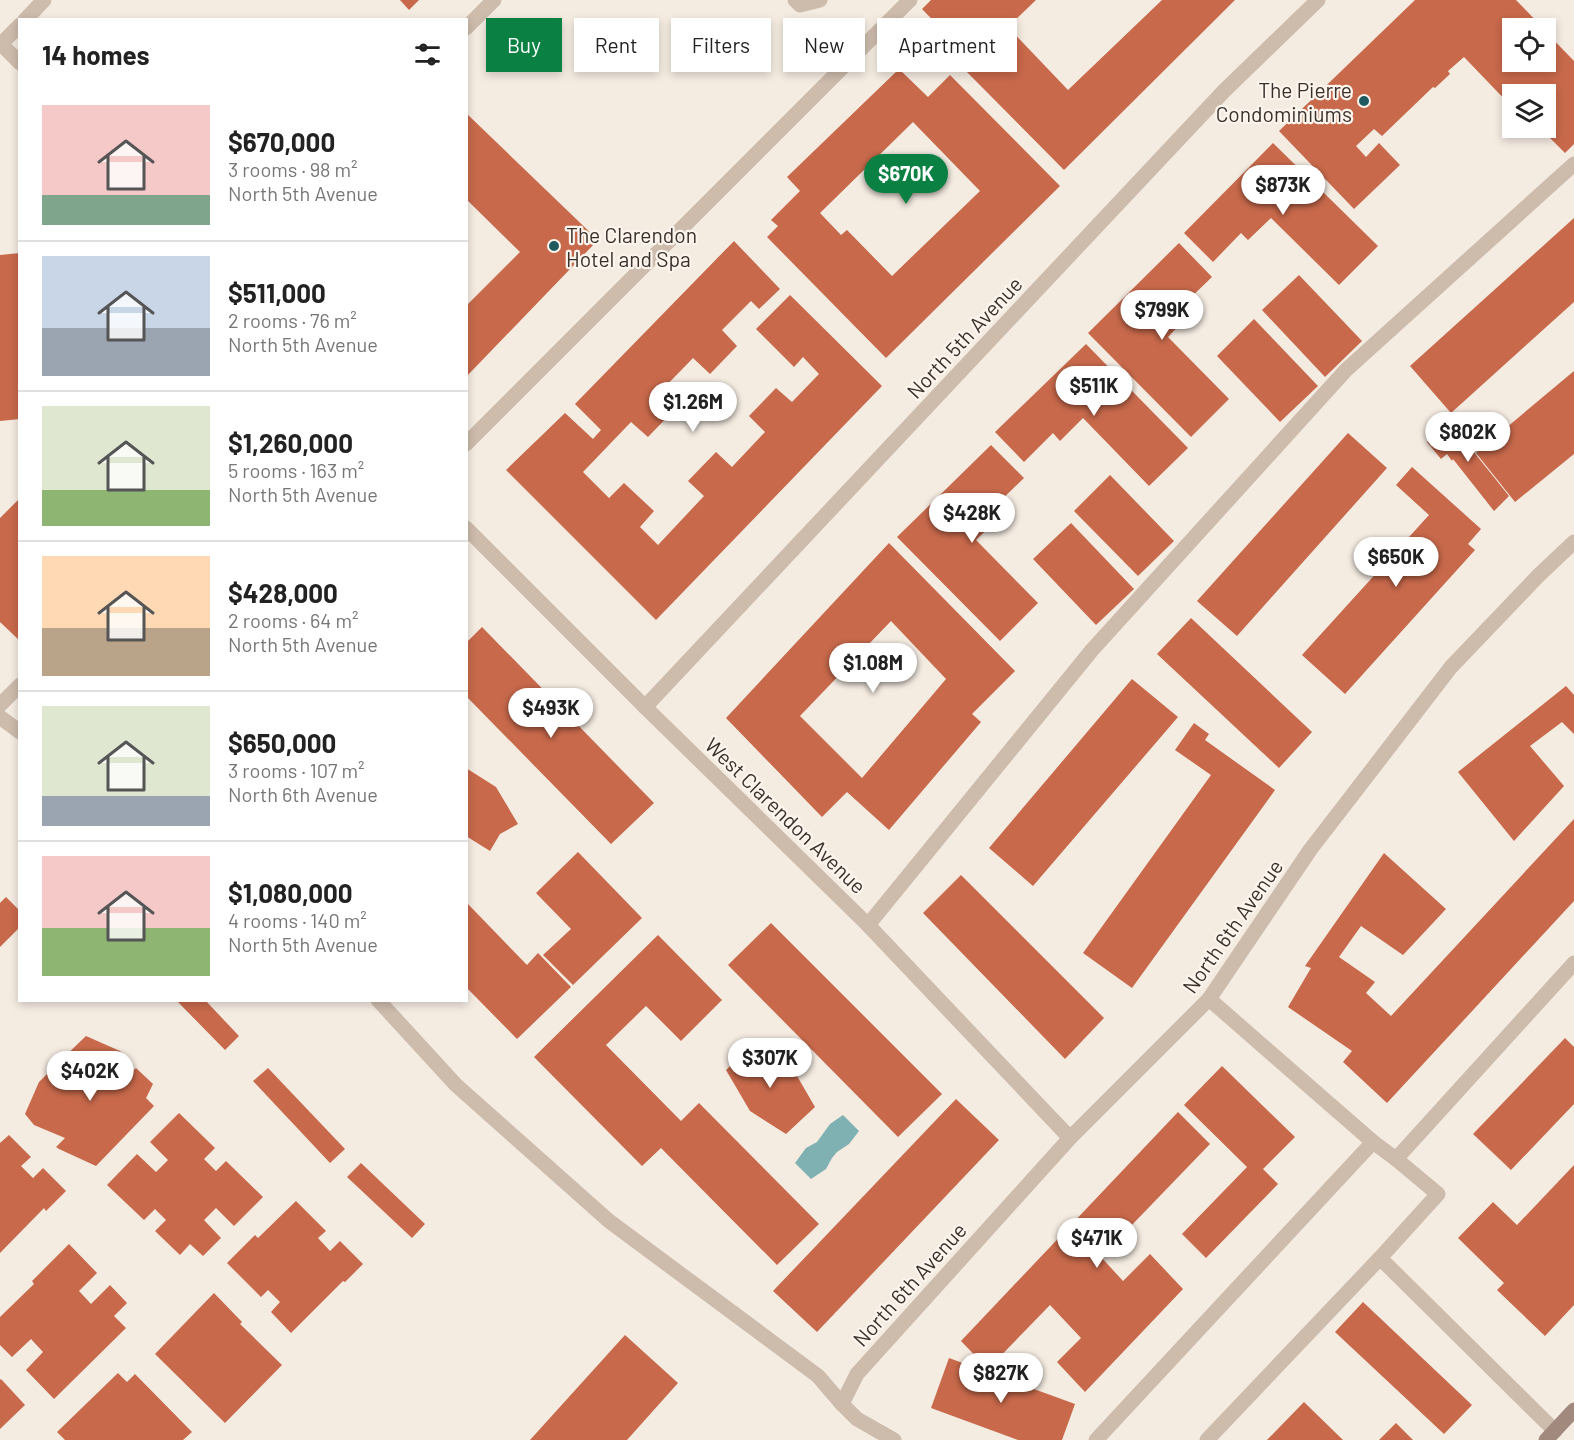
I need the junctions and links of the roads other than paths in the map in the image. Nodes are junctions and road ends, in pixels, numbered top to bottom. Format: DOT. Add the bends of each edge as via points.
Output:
graph roads {
  1 [pos="44,0"];
  2 [pos="494,0"];
  3 [pos="795,0"];
  4 [pos="820,0"];
  5 [pos="910,0"];
  6 [pos="1318,0"];
  7 [pos="27,18"];
  8 [pos="468,26"];
  9 [pos="18,27"];
  10 [pos="0,44"];
  11 [pos="18,61"];
  12 [pos="1574,164"];
  13 [pos="468,442"];
  14 [pos="468,530"];
  15 [pos="1574,542"];
  16 [pos="18,688"];
  17 [pos="0,705"];
  18 [pos="645,707"];
  19 [pos="0,717"];
  20 [pos="18,730"];
  21 [pos="868,925"];
  22 [pos="1574,963"];
  23 [pos="1209,999"];
  24 [pos="380,1002"];
  25 [pos="1070,1138"];
  26 [pos="1373,1142"];
  27 [pos="1396,1159"];
  28 [pos="1380,1258"];
  29 [pos="842,1404"];
  30 [pos="1574,1410"];
  31 [pos="1551,1435"];
  32 [pos="894,1440"];
  33 [pos="1096,1440"];
  34 [pos="1207,1440"];
  1 -- 7 [label="street"];
  2 -- 8 [label="street"];
  3 -- 4 [label="street" via="800,5"];
  5 -- 13 [label="street"];
  6 -- 18 [label="street, North 5th Avenue" via="1224,92"];
  9 -- 10 [label="street"];
  10 -- 11 [label="street"];
  12 -- 21 [label="street" via="1346,370 1092,650"];
  14 -- 18 [label="street, West Clarendon Avenue"];
  15 -- 23 [label="street, North 6th Avenue" via="1451,667 1310,850"];
  16 -- 17 [label="street"];
  18 -- 21 [label="street, West Clarendon Avenue"];
  19 -- 20 [label="street"];
  21 -- 25 [label="street, West Clarendon Avenue"];
  22 -- 27 [label="street"];
  23 -- 25 [label="street, North 6th Avenue"];
  23 -- 26 [label="street"];
  24 -- 29 [label="street" via="456,1085 609,1221 818,1376"];
  25 -- 29 [label="street, North 6th Avenue" via="869,1360"];
  26 -- 27 [label="street"];
  26 -- 33 [label="street"];
  27 -- 28 [label="street" via="1438,1194"];
  28 -- 31 [label="street"];
  28 -- 34 [label="street"];
  29 -- 32 [label="street" via="857,1419"];
  30 -- 31 [label="main road"];
}
